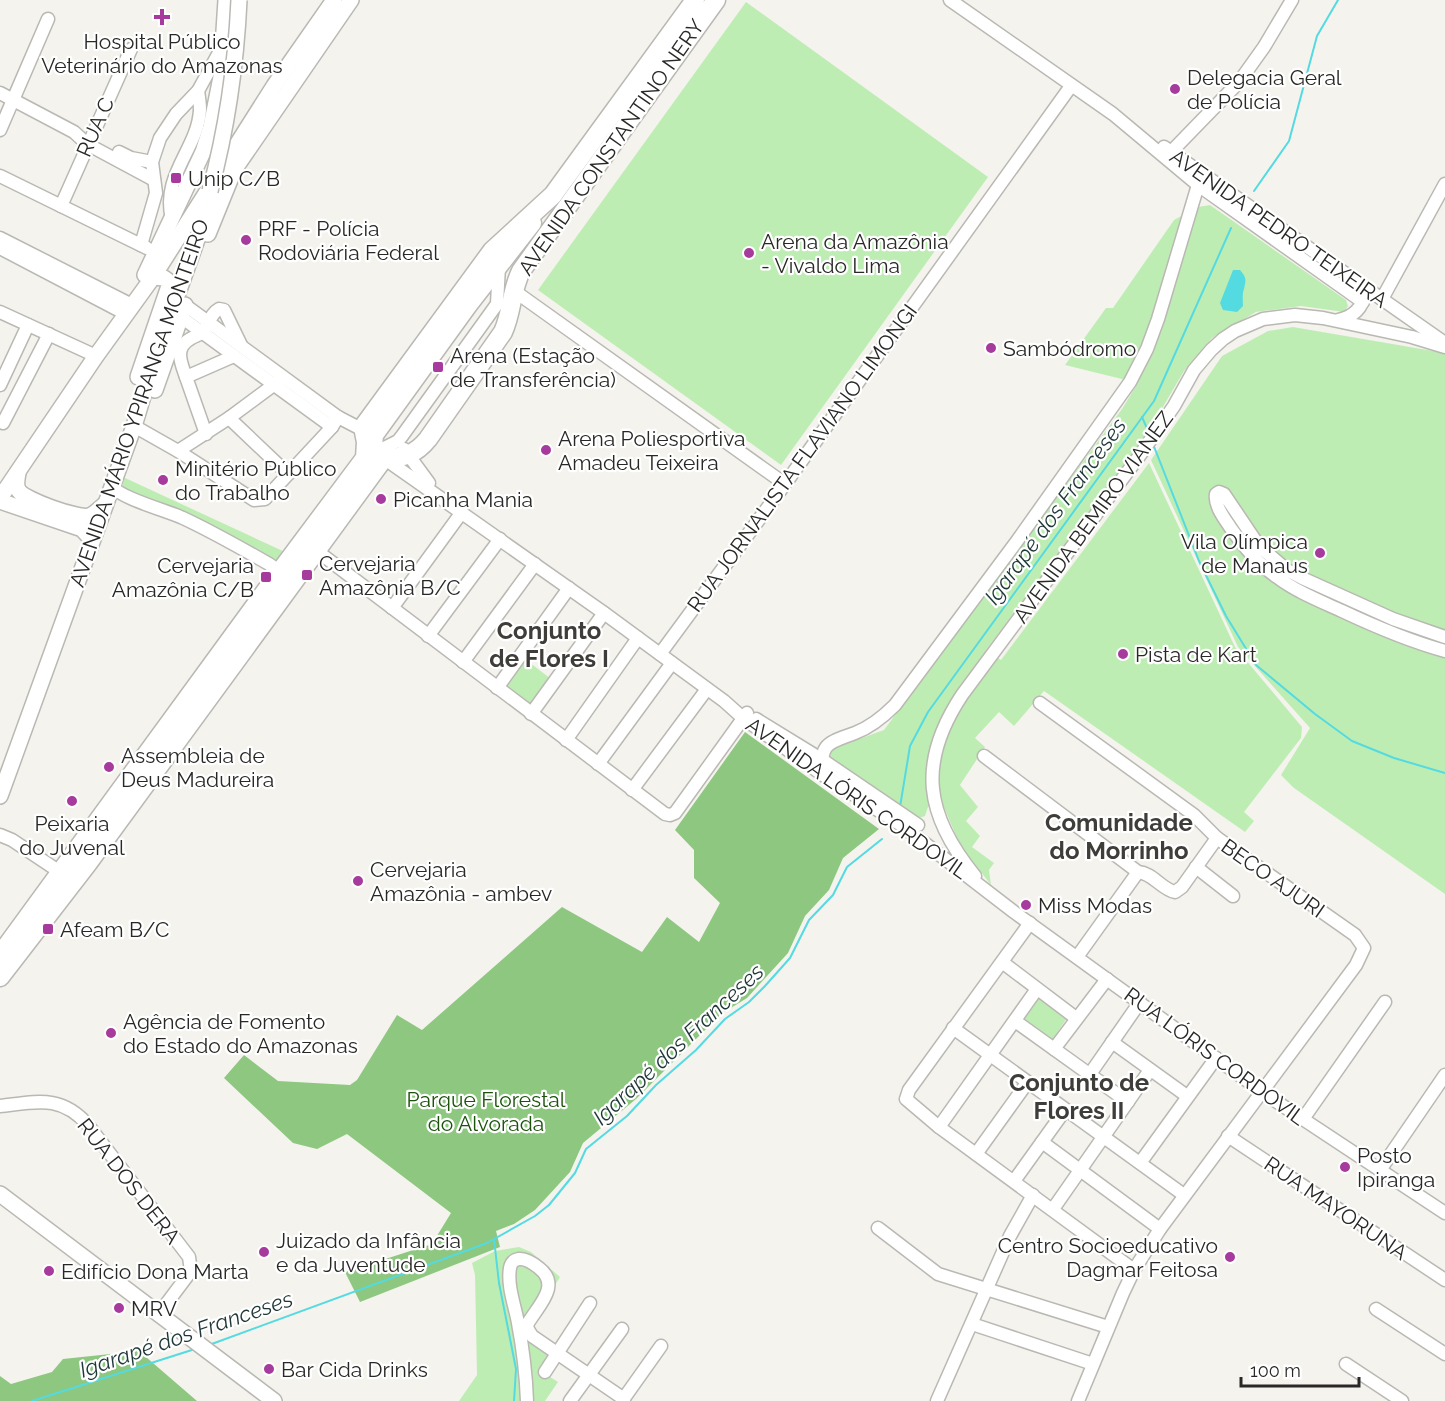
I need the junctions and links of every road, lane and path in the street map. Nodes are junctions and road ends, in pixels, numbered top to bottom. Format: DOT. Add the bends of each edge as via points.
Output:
graph roads {
  1 [pos="226,0"];
  2 [pos="239,0"];
  3 [pos="334,0"];
  4 [pos="351,0"];
  5 [pos="695,0"];
  6 [pos="716,0"];
  7 [pos="950,0"];
  8 [pos="1292,0"];
  9 [pos="48,19"];
  10 [pos="224,43"];
  11 [pos="131,49"];
  12 [pos="1071,86"];
  13 [pos="198,91"];
  14 [pos="0,93"];
  15 [pos="13,99"];
  16 [pos="1113,114"];
  17 [pos="0,130"];
  18 [pos="89,140"];
  19 [pos="1171,152"];
  20 [pos="152,162"];
  21 [pos="0,176"];
  22 [pos="154,180"];
  23 [pos="1445,184"];
  24 [pos="1198,185"];
  25 [pos="1226,189"];
  26 [pos="1210,194"];
  27 [pos="553,195"];
  28 [pos="61,206"];
  29 [pos="172,219"];
  30 [pos="0,238"];
  31 [pos="141,245"];
  32 [pos="0,249"];
  33 [pos="156,253"];
  34 [pos="26,257"];
  35 [pos="499,266"];
  36 [pos="153,278"];
  37 [pos="1362,285"];
  38 [pos="513,290"];
  39 [pos="1382,298"];
  40 [pos="1363,302"];
  41 [pos="129,309"];
  42 [pos="183,311"];
  43 [pos="0,312"];
  44 [pos="1334,321"];
  45 [pos="28,325"];
  46 [pos="205,327"];
  47 [pos="49,334"];
  48 [pos="1445,345"];
  49 [pos="238,351"];
  50 [pos="96,356"];
  51 [pos="186,377"];
  52 [pos="279,381"];
  53 [pos="0,385"];
  54 [pos="229,418"];
  55 [pos="335,422"];
  56 [pos="3,423"];
  57 [pos="134,426"];
  58 [pos="363,430"];
  59 [pos="206,434"];
  60 [pos="402,436"];
  61 [pos="178,451"];
  62 [pos="408,455"];
  63 [pos="376,456"];
  64 [pos="18,473"];
  65 [pos="288,474"];
  66 [pos="785,484"];
  67 [pos="111,486"];
  68 [pos="0,500"];
  69 [pos="105,503"];
  70 [pos="448,503"];
  71 [pos="462,512"];
  72 [pos="500,539"];
  73 [pos="92,540"];
  74 [pos="316,550"];
  75 [pos="535,564"];
  76 [pos="276,577"];
  77 [pos="1299,584"];
  78 [pos="569,588"];
  79 [pos="392,608"];
  80 [pos="1369,608"];
  81 [pos="604,613"];
  82 [pos="1364,621"];
  83 [pos="429,636"];
  84 [pos="1445,637"];
  85 [pos="638,638"];
  86 [pos="1445,651"];
  87 [pos="660,654"];
  88 [pos="463,662"];
  89 [pos="672,663"];
  90 [pos="497,688"];
  91 [pos="707,688"];
  92 [pos="1040,703"];
  93 [pos="531,714"];
  94 [pos="745,716"];
  95 [pos="566,740"];
  96 [pos="984,756"];
  97 [pos="821,759"];
  98 [pos="598,764"];
  99 [pos="823,775"];
  100 [pos="632,790"];
  101 [pos="0,796"];
  102 [pos="935,805"];
  103 [pos="882,806"];
  104 [pos="901,825"];
  105 [pos="918,825"];
  106 [pos="0,835"];
  107 [pos="1217,838"];
  108 [pos="1196,867"];
  109 [pos="60,872"];
  110 [pos="1138,872"];
  111 [pos="990,893"];
  112 [pos="1233,896"];
  113 [pos="1030,923"];
  114 [pos="24,947"];
  115 [pos="0,955"];
  116 [pos="1077,957"];
  117 [pos="1002,962"];
  118 [pos="0,977"];
  119 [pos="1107,979"];
  120 [pos="0,985"];
  121 [pos="1037,989"];
  122 [pos="1140,1002"];
  123 [pos="1385,1002"];
  124 [pos="1076,1018"];
  125 [pos="1015,1021"];
  126 [pos="953,1028"];
  127 [pos="1112,1042"];
  128 [pos="1054,1048"];
  129 [pos="990,1056"];
  130 [pos="1216,1058"];
  131 [pos="1150,1070"];
  132 [pos="1090,1074"];
  133 [pos="1445,1075"];
  134 [pos="1027,1083"];
  135 [pos="1262,1090"];
  136 [pos="1187,1096"];
  137 [pos="1128,1102"];
  138 [pos="0,1107"];
  139 [pos="1065,1110"];
  140 [pos="1303,1119"];
  141 [pos="939,1127"];
  142 [pos="1228,1136"];
  143 [pos="1104,1137"];
  144 [pos="1042,1142"];
  145 [pos="976,1154"];
  146 [pos="1140,1163"];
  147 [pos="1080,1169"];
  148 [pos="1380,1170"];
  149 [pos="1014,1181"];
  150 [pos="0,1194"];
  151 [pos="1033,1195"];
  152 [pos="1184,1195"];
  153 [pos="1053,1209"];
  154 [pos="1445,1213"];
  155 [pos="878,1228"];
  156 [pos="1160,1229"];
  157 [pos="1134,1270"];
  158 [pos="1445,1280"];
  159 [pos="986,1290"];
  160 [pos="590,1303"];
  161 [pos="1376,1309"];
  162 [pos="158,1315"];
  163 [pos="972,1324"];
  164 [pos="1108,1327"];
  165 [pos="622,1329"];
  166 [pos="527,1338"];
  167 [pos="661,1346"];
  168 [pos="556,1352"];
  169 [pos="1445,1354"];
  170 [pos="1093,1364"];
  171 [pos="1346,1364"];
  172 [pos="545,1372"];
  173 [pos="590,1375"];
  174 [pos="623,1400"];
  175 [pos="274,1401"];
  176 [pos="526,1401"];
  177 [pos="570,1401"];
  178 [pos="937,1401"];
  179 [pos="1078,1401"];
  180 [pos="1402,1401"];
  1 -- 10 [label="main road, AVENIDA MÁRIO YPIRANGA MONTEIRO"];
  2 -- 57 [label="main road, AVENIDA MÁRIO YPIRANGA MONTEIRO, bridge" via="232,88 218,160 199,234"];
  3 -- 36 [label="main road" via="274,86"];
  4 -- 42 [label="main road" via="234,170 208,233"];
  5 -- 27 [label="highway, AVENIDA CONSTANTINO NERY"];
  6 -- 38 [label="highway, AVENIDA CONSTANTINO NERY" via="550,228"];
  7 -- 12 [label="street, AVENIDA PEDRO TEIXEIRA"];
  8 -- 19 [label="street" via="1239,82"];
  9 -- 15 [label="street"];
  10 -- 13 [label="street"];
  10 -- 29 [label="main road, AVENIDA MÁRIO YPIRANGA MONTEIRO" via="211,127"];
  11 -- 18 [label="street, RUA C"];
  12 -- 16 [label="street, AVENIDA PEDRO TEIXEIRA"];
  12 -- 66 [label="street, RUA JORNALISTA FLAVIANO LIMONGI"];
  13 -- 20 [label="street" via="167,126"];
  13 -- 29 [label="street, AVENIDA MÁRIO YPIRANGA MONTEIRO" via="197,124 178,166 170,196"];
  14 -- 15 [label="street"];
  15 -- 17 [label="street"];
  15 -- 18 [label="street"];
  16 -- 19 [label="street, AVENIDA PEDRO TEIXEIRA"];
  16 -- 24 [label="street, AVENIDA PEDRO TEIXEIRA"];
  18 -- 20 [label="street"];
  18 -- 22 [label="street"];
  18 -- 28 [label="street, RUA C"];
  19 -- 25 [label="street, AVENIDA PEDRO TEIXEIRA"];
  20 -- 22 [label="street"];
  21 -- 28 [label="street"];
  22 -- 31 [label="street" via="155,201"];
  23 -- 39 [label="street"];
  24 -- 26 [label="street, AVENIDA PEDRO TEIXEIRA"];
  24 -- 97 [label="street" via="1158,319 1130,382 895,705 866,728 830,742"];
  25 -- 26 [label="street"];
  25 -- 37 [label="street, AVENIDA PEDRO TEIXEIRA"];
  26 -- 40 [label="street, AVENIDA PEDRO TEIXEIRA"];
  27 -- 35 [label="highway"];
  27 -- 58 [label="highway, AVENIDA CONSTANTINO NERY" via="492,251"];
  28 -- 31 [label="street"];
  29 -- 33 [label="main road, AVENIDA MÁRIO YPIRANGA MONTEIRO"];
  30 -- 34 [label="street"];
  31 -- 33 [label="street"];
  32 -- 34 [label="street"];
  33 -- 41 [label="main road, AVENIDA MÁRIO YPIRANGA MONTEIRO"];
  34 -- 41 [label="street"];
  35 -- 60 [label="street" via="497,303"];
  35 -- 63 [label="highway" via="374,435"];
  36 -- 41 [label="main road"];
  36 -- 57 [label="main road" via="164,278 169,286 131,399"];
  37 -- 39 [label="street, AVENIDA PEDRO TEIXEIRA"];
  37 -- 40 [label="street"];
  38 -- 62 [label="highway, AVENIDA CONSTANTINO NERY" via="503,332 428,439"];
  38 -- 66 [label="street"];
  39 -- 48 [label="street, AVENIDA PEDRO TEIXEIRA"];
  40 -- 44 [label="street" via="1351,316"];
  41 -- 50 [label="main road"];
  42 -- 46 [label="street"];
  42 -- 57 [label="main road" via="151,399"];
  43 -- 45 [label="street"];
  44 -- 48 [label="street, AVENIDA BEMIRO VIANEZ"];
  44 -- 102 [label="street, AVENIDA BEMIRO VIANEZ" via="1295,315 1263,319 1223,339 1202,360 1167,417 951,711 939,737 933,764"];
  45 -- 47 [label="street"];
  45 -- 53 [label="street"];
  46 -- 49 [label="street"];
  46 -- 49 [label="street" via="215,311 224,310"];
  46 -- 51 [label="street" via="187,340 180,351"];
  47 -- 50 [label="street"];
  47 -- 56 [label="street"];
  49 -- 51 [label="street"];
  49 -- 52 [label="street"];
  49 -- 52 [label="street" via="246,364"];
  50 -- 64 [label="main road"];
  51 -- 59 [label="street"];
  52 -- 54 [label="street"];
  52 -- 55 [label="street"];
  54 -- 59 [label="street"];
  54 -- 65 [label="street"];
  55 -- 58 [label="street"];
  55 -- 65 [label="street"];
  57 -- 61 [label="street"];
  57 -- 67 [label="main road, AVENIDA MÁRIO YPIRANGA MONTEIRO"];
  58 -- 63 [label="highway"];
  59 -- 61 [label="street"];
  60 -- 62 [label="street, AVENIDA LÓRIS CORDOVIL"];
  60 -- 63 [label="street"];
  61 -- 65 [label="street" via="254,500 265,499"];
  62 -- 63 [label="highway"];
  62 -- 70 [label="street, AVENIDA LÓRIS CORDOVIL"];
  63 -- 70 [label="street, AVENIDA LÓRIS CORDOVIL"];
  63 -- 74 [label="highway"];
  63 -- 76 [label="highway"];
  64 -- 68 [label="main road"];
  64 -- 69 [label="main road" via="19,491 36,502 81,517 90,516"];
  66 -- 87 [label="street, RUA JORNALISTA FLAVIANO LIMONGI"];
  67 -- 69 [label="main road, AVENIDA MÁRIO YPIRANGA MONTEIRO"];
  67 -- 76 [label="street" via="249,553 276,569"];
  68 -- 73 [label="main road" via="82,529"];
  69 -- 73 [label="main road, AVENIDA MÁRIO YPIRANGA MONTEIRO"];
  70 -- 71 [label="street, AVENIDA LÓRIS CORDOVIL"];
  71 -- 72 [label="street, AVENIDA LÓRIS CORDOVIL"];
  71 -- 79 [label="street"];
  72 -- 75 [label="street, AVENIDA LÓRIS CORDOVIL"];
  72 -- 83 [label="street"];
  73 -- 101 [label="main road, AVENIDA MÁRIO YPIRANGA MONTEIRO"];
  74 -- 79 [label="street"];
  74 -- 114 [label="highway"];
  75 -- 78 [label="street, AVENIDA LÓRIS CORDOVIL"];
  75 -- 88 [label="street"];
  76 -- 109 [label="highway"];
  77 -- 77 [label="street" via="1259,546 1226,496 1218,493 1217,505 1249,553 1278,578"];
  77 -- 80 [label="street"];
  77 -- 82 [label="street"];
  78 -- 81 [label="street, AVENIDA LÓRIS CORDOVIL"];
  78 -- 90 [label="street"];
  79 -- 83 [label="street"];
  80 -- 82 [label="street"];
  80 -- 84 [label="street"];
  81 -- 85 [label="street, AVENIDA LÓRIS CORDOVIL"];
  81 -- 93 [label="street"];
  82 -- 86 [label="street"];
  83 -- 88 [label="street"];
  85 -- 87 [label="street, AVENIDA LÓRIS CORDOVIL"];
  85 -- 95 [label="street"];
  87 -- 89 [label="street, AVENIDA LÓRIS CORDOVIL"];
  88 -- 90 [label="street"];
  89 -- 91 [label="street, AVENIDA LÓRIS CORDOVIL"];
  89 -- 98 [label="street"];
  90 -- 93 [label="street"];
  91 -- 94 [label="street, AVENIDA LÓRIS CORDOVIL"];
  91 -- 100 [label="street"];
  92 -- 107 [label="street, BECO AJURI" via="1194,815"];
  93 -- 95 [label="street"];
  94 -- 97 [label="street, AVENIDA LÓRIS CORDOVIL"];
  94 -- 99 [label="street, AVENIDA LÓRIS CORDOVIL"];
  94 -- 100 [label="street" via="675,813 665,814"];
  95 -- 98 [label="street"];
  96 -- 110 [label="street"];
  97 -- 99 [label="street"];
  97 -- 103 [label="street, AVENIDA LÓRIS CORDOVIL"];
  98 -- 100 [label="street"];
  99 -- 103 [label="street, AVENIDA LÓRIS CORDOVIL"];
  102 -- 105 [label="street" via="931,817"];
  102 -- 111 [label="street, AVENIDA BEMIRO VIANEZ" via="951,843"];
  103 -- 104 [label="street, AVENIDA LÓRIS CORDOVIL"];
  103 -- 105 [label="street, AVENIDA LÓRIS CORDOVIL"];
  104 -- 105 [label="street"];
  104 -- 111 [label="street, AVENIDA LÓRIS CORDOVIL"];
  106 -- 109 [label="street"];
  107 -- 108 [label="street"];
  107 -- 135 [label="street, BECO AJURI" via="1355,936 1364,948"];
  108 -- 110 [label="street" via="1175,892"];
  108 -- 112 [label="street"];
  109 -- 115 [label="highway"];
  110 -- 116 [label="street"];
  111 -- 113 [label="street, RUA LÓRIS CORDOVIL"];
  113 -- 116 [label="street, RUA LÓRIS CORDOVIL"];
  113 -- 117 [label="street"];
  114 -- 118 [label="highway"];
  114 -- 120 [label="highway"];
  116 -- 119 [label="street, RUA LÓRIS CORDOVIL"];
  117 -- 121 [label="street"];
  117 -- 126 [label="street"];
  119 -- 122 [label="street, RUA LÓRIS CORDOVIL"];
  119 -- 124 [label="street"];
  121 -- 124 [label="street"];
  121 -- 125 [label="street"];
  122 -- 127 [label="street"];
  122 -- 130 [label="street, RUA LÓRIS CORDOVIL"];
  123 -- 140 [label="street"];
  124 -- 128 [label="street"];
  125 -- 128 [label="street"];
  125 -- 129 [label="street"];
  126 -- 129 [label="street"];
  126 -- 141 [label="street" via="906,1099"];
  127 -- 131 [label="street"];
  127 -- 132 [label="street"];
  128 -- 132 [label="street"];
  129 -- 134 [label="street"];
  129 -- 141 [label="street"];
  130 -- 135 [label="street, RUA LÓRIS CORDOVIL"];
  130 -- 136 [label="street"];
  131 -- 136 [label="street"];
  131 -- 137 [label="street"];
  132 -- 137 [label="street"];
  133 -- 148 [label="street"];
  134 -- 139 [label="street"];
  134 -- 145 [label="street"];
  135 -- 140 [label="street, RUA LÓRIS CORDOVIL"];
  135 -- 142 [label="street"];
  136 -- 146 [label="street"];
  137 -- 143 [label="street"];
  138 -- 162 [label="street, RUA DOS DERA" via="45,1101 73,1110 189,1257 191,1271"];
  139 -- 143 [label="street"];
  139 -- 144 [label="street"];
  140 -- 148 [label="street, RUA LÓRIS CORDOVIL"];
  141 -- 145 [label="street"];
  142 -- 152 [label="street"];
  142 -- 158 [label="street, RUA MAYORUNA"];
  143 -- 146 [label="street"];
  143 -- 147 [label="street"];
  144 -- 147 [label="street"];
  144 -- 149 [label="street"];
  145 -- 149 [label="street"];
  146 -- 152 [label="street"];
  147 -- 153 [label="street"];
  147 -- 156 [label="street"];
  148 -- 154 [label="street, RUA LÓRIS CORDOVIL"];
  149 -- 151 [label="street"];
  150 -- 162 [label="main road"];
  151 -- 153 [label="street"];
  151 -- 159 [label="street"];
  152 -- 156 [label="street"];
  153 -- 157 [label="street"];
  155 -- 159 [label="street" via="938,1274"];
  156 -- 157 [label="street"];
  157 -- 164 [label="street"];
  159 -- 163 [label="street"];
  159 -- 164 [label="street"];
  160 -- 168 [label="street"];
  161 -- 169 [label="street"];
  162 -- 175 [label="main road"];
  163 -- 170 [label="street"];
  163 -- 178 [label="street"];
  164 -- 170 [label="street"];
  165 -- 173 [label="street"];
  166 -- 166 [label="street" via="528,1323 550,1283 536,1265 519,1259 510,1265 510,1282"];
  166 -- 168 [label="street"];
  166 -- 176 [label="street"];
  167 -- 174 [label="street"];
  168 -- 172 [label="street"];
  168 -- 173 [label="street"];
  170 -- 179 [label="street"];
  171 -- 180 [label="street"];
  173 -- 174 [label="street"];
  173 -- 177 [label="street"];
}
